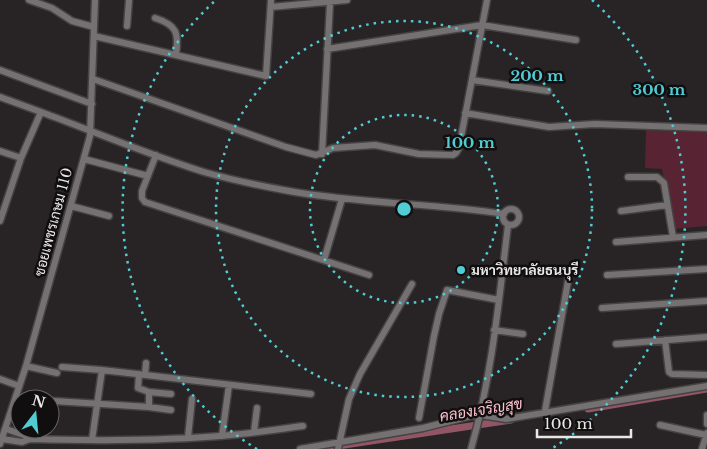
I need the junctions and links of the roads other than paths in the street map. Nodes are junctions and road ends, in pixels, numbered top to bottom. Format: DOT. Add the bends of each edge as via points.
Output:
graph roads {
  1 [pos="29,0"];
  2 [pos="95,0"];
  3 [pos="129,0"];
  4 [pos="347,0"];
  5 [pos="487,0"];
  6 [pos="330,2"];
  7 [pos="271,3"];
  8 [pos="155,18"];
  9 [pos="127,26"];
  10 [pos="482,26"];
  11 [pos="94,27"];
  12 [pos="94,36"];
  13 [pos="576,40"];
  14 [pos="327,49"];
  15 [pos="176,55"];
  16 [pos="0,70"];
  17 [pos="93,79"];
  18 [pos="472,80"];
  19 [pos="548,91"];
  20 [pos="0,97"];
  21 [pos="92,104"];
  22 [pos="41,112"];
  23 [pos="466,113"];
  24 [pos="707,128"];
  25 [pos="91,131"];
  26 [pos="0,151"];
  27 [pos="322,154"];
  28 [pos="156,155"];
  29 [pos="21,158"];
  30 [pos="84,159"];
  31 [pos="148,176"];
  32 [pos="628,177"];
  33 [pos="342,199"];
  34 [pos="71,206"];
  35 [pos="667,206"];
  36 [pos="620,211"];
  37 [pos="1,213"];
  38 [pos="504,214"];
  39 [pos="109,216"];
  40 [pos="0,221"];
  41 [pos="508,225"];
  42 [pos="707,235"];
  43 [pos="673,237"];
  44 [pos="616,242"];
  45 [pos="324,260"];
  46 [pos="707,269"];
  47 [pos="570,270"];
  48 [pos="369,275"];
  49 [pos="607,275"];
  50 [pos="412,284"];
  51 [pos="499,300"];
  52 [pos="707,301"];
  53 [pos="602,308"];
  54 [pos="494,330"];
  55 [pos="523,334"];
  56 [pos="707,337"];
  57 [pos="665,340"];
  58 [pos="616,344"];
  59 [pos="146,362"];
  60 [pos="26,366"];
  61 [pos="62,367"];
  62 [pos="102,370"];
  63 [pos="56,373"];
  64 [pos="142,374"];
  65 [pos="707,375"];
  66 [pos="0,379"];
  67 [pos="229,385"];
  68 [pos="19,386"];
  69 [pos="707,386"];
  70 [pos="149,392"];
  71 [pos="171,394"];
  72 [pos="311,394"];
  73 [pos="192,399"];
  74 [pos="60,401"];
  75 [pos="97,403"];
  76 [pos="148,407"];
  77 [pos="257,408"];
  78 [pos="171,410"];
  79 [pos="545,412"];
  80 [pos="480,417"];
  81 [pos="419,418"];
  82 [pos="660,425"];
  83 [pos="303,426"];
  84 [pos="6,429"];
  85 [pos="10,430"];
  86 [pos="254,432"];
  87 [pos="707,434"];
  88 [pos="222,436"];
  89 [pos="188,437"];
  90 [pos="30,439"];
  91 [pos="92,440"];
  92 [pos="1,442"];
  93 [pos="339,446"];
  94 [pos="300,449"];
  95 [pos="471,449"];
  96 [pos="702,449"];
  1 -- 11 [label="street" via="52,8 72,21"];
  2 -- 11 [label="street, ซอยเพชรเกษม 110"];
  3 -- 9 [label="street"];
  4 -- 6 [label="street"];
  5 -- 10 [label="street"];
  6 -- 7 [label="street"];
  6 -- 14 [label="street"];
  7 -- 15 [label="street" via="266,76"];
  8 -- 15 [label="street" via="164,20 176,31"];
  10 -- 13 [label="street"];
  10 -- 14 [label="street"];
  10 -- 18 [label="street"];
  11 -- 12 [label="street, ซอยเพชรเกษม 110"];
  12 -- 15 [label="street"];
  12 -- 17 [label="street, ซอยเพชรเกษม 110"];
  14 -- 27 [label="street"];
  16 -- 21 [label="street"];
  17 -- 21 [label="street, ซอยเพชรเกษม 110"];
  17 -- 27 [label="street" via="286,147"];
  18 -- 19 [label="street"];
  18 -- 23 [label="street"];
  20 -- 22 [label="street"];
  21 -- 25 [label="street, ซอยเพชรเกษม 110"];
  22 -- 25 [label="street"];
  22 -- 29 [label="street"];
  23 -- 24 [label="street" via="549,127 595,124"];
  23 -- 27 [label="street" via="459,148 453,155 419,154 374,145 333,148"];
  25 -- 28 [label="street"];
  25 -- 30 [label="street, ซอยเพชรเกษม 110"];
  26 -- 29 [label="street"];
  28 -- 31 [label="street"];
  28 -- 33 [label="street" via="206,172"];
  29 -- 37 [label="street"];
  30 -- 31 [label="street"];
  30 -- 34 [label="street, ซอยเพชรเกษม 110"];
  31 -- 45 [label="street" via="142,191 145,202"];
  32 -- 35 [label="street" via="660,179 664,183"];
  33 -- 38 [label="street"];
  33 -- 45 [label="street"];
  34 -- 39 [label="street"];
  34 -- 60 [label="street, ซอยเพชรเกษม 110"];
  35 -- 36 [label="street"];
  35 -- 43 [label="street"];
  37 -- 40 [label="street"];
  38 -- 41 [label="street"];
  38 -- 41 [label="street" via="511,210 518,214 517,222"];
  41 -- 51 [label="street"];
  42 -- 43 [label="street"];
  43 -- 44 [label="street"];
  45 -- 48 [label="street"];
  46 -- 49 [label="street"];
  47 -- 79 [label="street"];
  50 -- 93 [label="street" via="360,374 350,399"];
  51 -- 54 [label="street"];
  51 -- 81 [label="street" via="447,290 434,336"];
  52 -- 53 [label="street"];
  54 -- 55 [label="street"];
  54 -- 80 [label="street"];
  56 -- 57 [label="street"];
  57 -- 58 [label="street"];
  57 -- 65 [label="street" via="669,372"];
  59 -- 64 [label="street"];
  60 -- 63 [label="street"];
  60 -- 68 [label="street, ซอยเพชรเกษม 110"];
  61 -- 62 [label="street"];
  62 -- 64 [label="street"];
  62 -- 75 [label="street"];
  64 -- 67 [label="street"];
  64 -- 70 [label="street" via="138,388"];
  66 -- 68 [label="street"];
  67 -- 72 [label="street"];
  67 -- 88 [label="street"];
  68 -- 84 [label="street, ซอยเพชรเกษม 110"];
  69 -- 79 [label="street"];
  70 -- 71 [label="street"];
  70 -- 76 [label="street"];
  73 -- 89 [label="street"];
  74 -- 75 [label="street"];
  75 -- 76 [label="street"];
  75 -- 91 [label="street"];
  76 -- 78 [label="street"];
  77 -- 86 [label="street"];
  79 -- 80 [label="street" via="506,419"];
  80 -- 93 [label="street"];
  80 -- 95 [label="street"];
  82 -- 87 [label="street"];
  83 -- 86 [label="street"];
  84 -- 85 [label="street"];
  84 -- 92 [label="street, ซอยเพชรเกษม 110"];
  86 -- 88 [label="street"];
  87 -- 96 [label="street"];
  88 -- 89 [label="street"];
  89 -- 91 [label="street"];
  90 -- 91 [label="street"];
  90 -- 92 [label="street"];
  93 -- 94 [label="street"];
}
